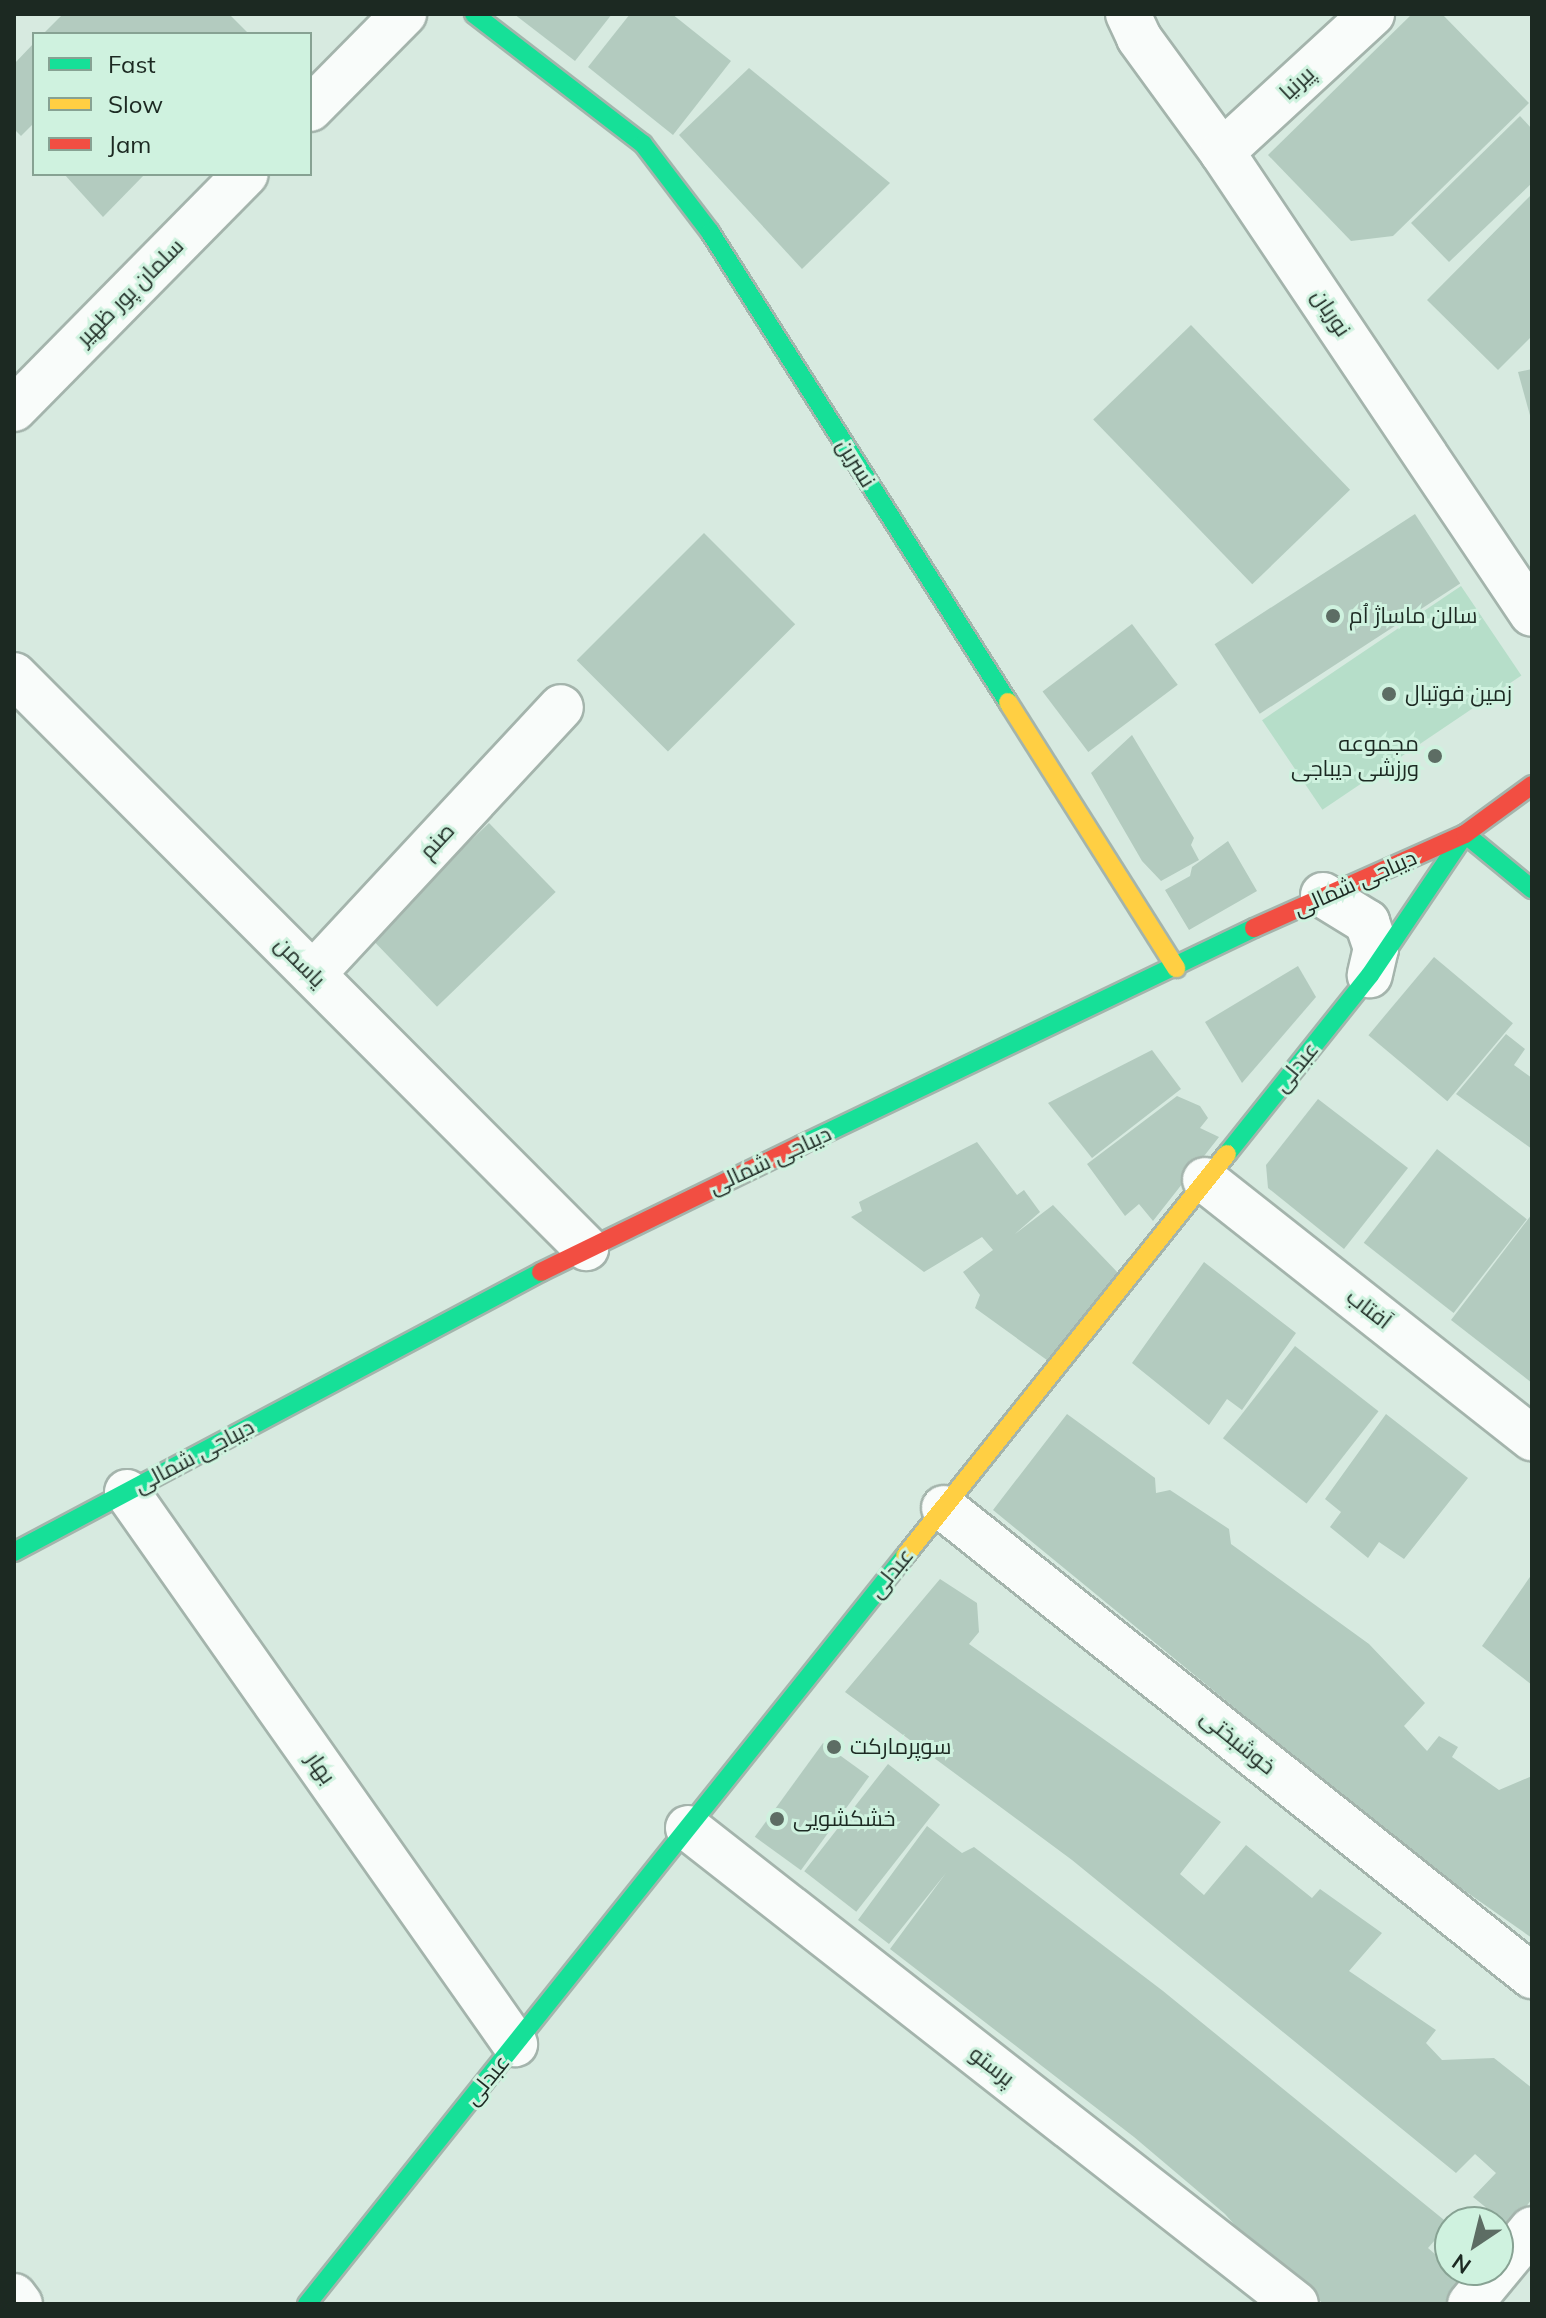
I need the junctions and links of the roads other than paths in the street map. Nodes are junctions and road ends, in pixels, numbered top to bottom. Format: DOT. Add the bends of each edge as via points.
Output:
graph roads {
  1 [pos="404,14"];
  2 [pos="474,14"];
  3 [pos="1128,14"];
  4 [pos="1372,14"];
  5 [pos="312,107"];
  6 [pos="1222,152"];
  7 [pos="244,176"];
  8 [pos="14,409"];
  9 [pos="1532,614"];
  10 [pos="14,675"];
  11 [pos="561,707"];
  12 [pos="1532,785"];
  13 [pos="1465,834"];
  14 [pos="1532,889"];
  15 [pos="1323,895"];
  16 [pos="1176,968"];
  17 [pos="313,974"];
  18 [pos="1370,975"];
  19 [pos="1205,1180"];
  20 [pos="586,1248"];
  21 [pos="1532,1438"];
  22 [pos="127,1492"];
  23 [pos="944,1508"];
  24 [pos="14,1552"];
  25 [pos="688,1828"];
  26 [pos="1532,1976"];
  27 [pos="515,2044"];
  28 [pos="1532,2229"];
  29 [pos="14,2296"];
  30 [pos="322,2299"];
  31 [pos="20,2304"];
  32 [pos="1296,2304"];
  33 [pos="1470,2304"];
  1 -- 5 [label="street"];
  2 -- 16 [label="street, نسرین" via="643,144 710,232"];
  3 -- 6 [label="street, نوریان" via="1139,38"];
  4 -- 6 [label="street, پیرنیا"];
  6 -- 9 [label="street, نوریان"];
  7 -- 8 [label="street, سلمان پور ظهیر"];
  10 -- 17 [label="street, یاسمن"];
  11 -- 17 [label="street, صنم"];
  12 -- 13 [label="street, دیباجی شمالی"];
  13 -- 14 [label="street"];
  13 -- 15 [label="street, دیباجی شمالی"];
  13 -- 18 [label="street, عبدلی"];
  15 -- 16 [label="street, دیباجی شمالی"];
  15 -- 18 [label="street" via="1367,922 1376,948"];
  16 -- 20 [label="street, دیباجی شمالی"];
  17 -- 20 [label="street, یاسمن"];
  18 -- 19 [label="street, عبدلی"];
  19 -- 21 [label="street, آفتاب"];
  19 -- 23 [label="street, عبدلی"];
  20 -- 22 [label="street, دیباجی شمالی"];
  22 -- 24 [label="street, دیباجی شمالی"];
  22 -- 27 [label="street, بهار"];
  23 -- 25 [label="street, عبدلی"];
  23 -- 26 [label="street, خوشبختی"];
  25 -- 27 [label="street, عبدلی"];
  25 -- 32 [label="street, پرستو"];
  27 -- 30 [label="street, عبدلی"];
  28 -- 33 [label="street"];
  29 -- 31 [label="street"];
}
